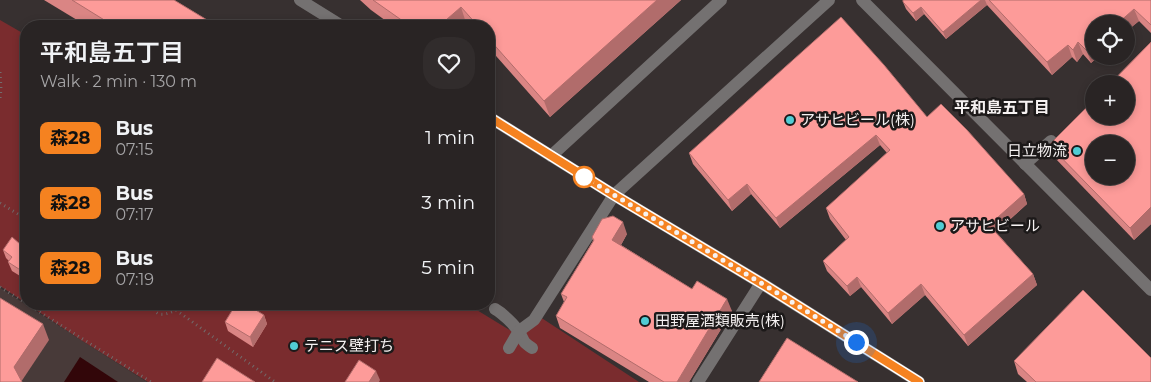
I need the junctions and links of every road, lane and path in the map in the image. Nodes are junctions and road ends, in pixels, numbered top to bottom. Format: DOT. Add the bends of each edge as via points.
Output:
graph roads {
  1 [pos="300,0"];
  2 [pos="721,0"];
  3 [pos="829,0"];
  4 [pos="862,0"];
  5 [pos="332,20"];
  6 [pos="0,72"];
  7 [pos="0,98"];
  8 [pos="495,121"];
  9 [pos="1051,141"];
  10 [pos="551,156"];
  11 [pos="1026,164"];
  12 [pos="614,195"];
  13 [pos="0,203"];
  14 [pos="20,215"];
  15 [pos="761,283"];
  16 [pos="0,287"];
  17 [pos="1151,290"];
  18 [pos="20,300"];
  19 [pos="495,309"];
  20 [pos="36,310"];
  21 [pos="154,310"];
  22 [pos="176,310"];
  23 [pos="519,332"];
  24 [pos="509,348"];
  25 [pos="532,348"];
  26 [pos="150,382"];
  27 [pos="276,382"];
  28 [pos="698,382"];
  29 [pos="920,382"];
  1 -- 5 [label="street"];
  2 -- 10 [label="street"];
  3 -- 12 [label="street"];
  4 -- 11 [label="street"];
  6 -- 7 [label="path"];
  8 -- 10 [label="street"];
  9 -- 11 [label="street"];
  10 -- 12 [label="street"];
  11 -- 17 [label="street"];
  12 -- 15 [label="street"];
  12 -- 23 [label="street" via="534,320"];
  13 -- 14 [label="path"];
  15 -- 28 [label="street"];
  15 -- 29 [label="street"];
  16 -- 18 [label="path"];
  19 -- 23 [label="street"];
  20 -- 26 [label="path"];
  21 -- 22 [label="path" via="165,315"];
  22 -- 27 [label="path"];
  23 -- 24 [label="street"];
  23 -- 25 [label="street" via="523,342"];
}
